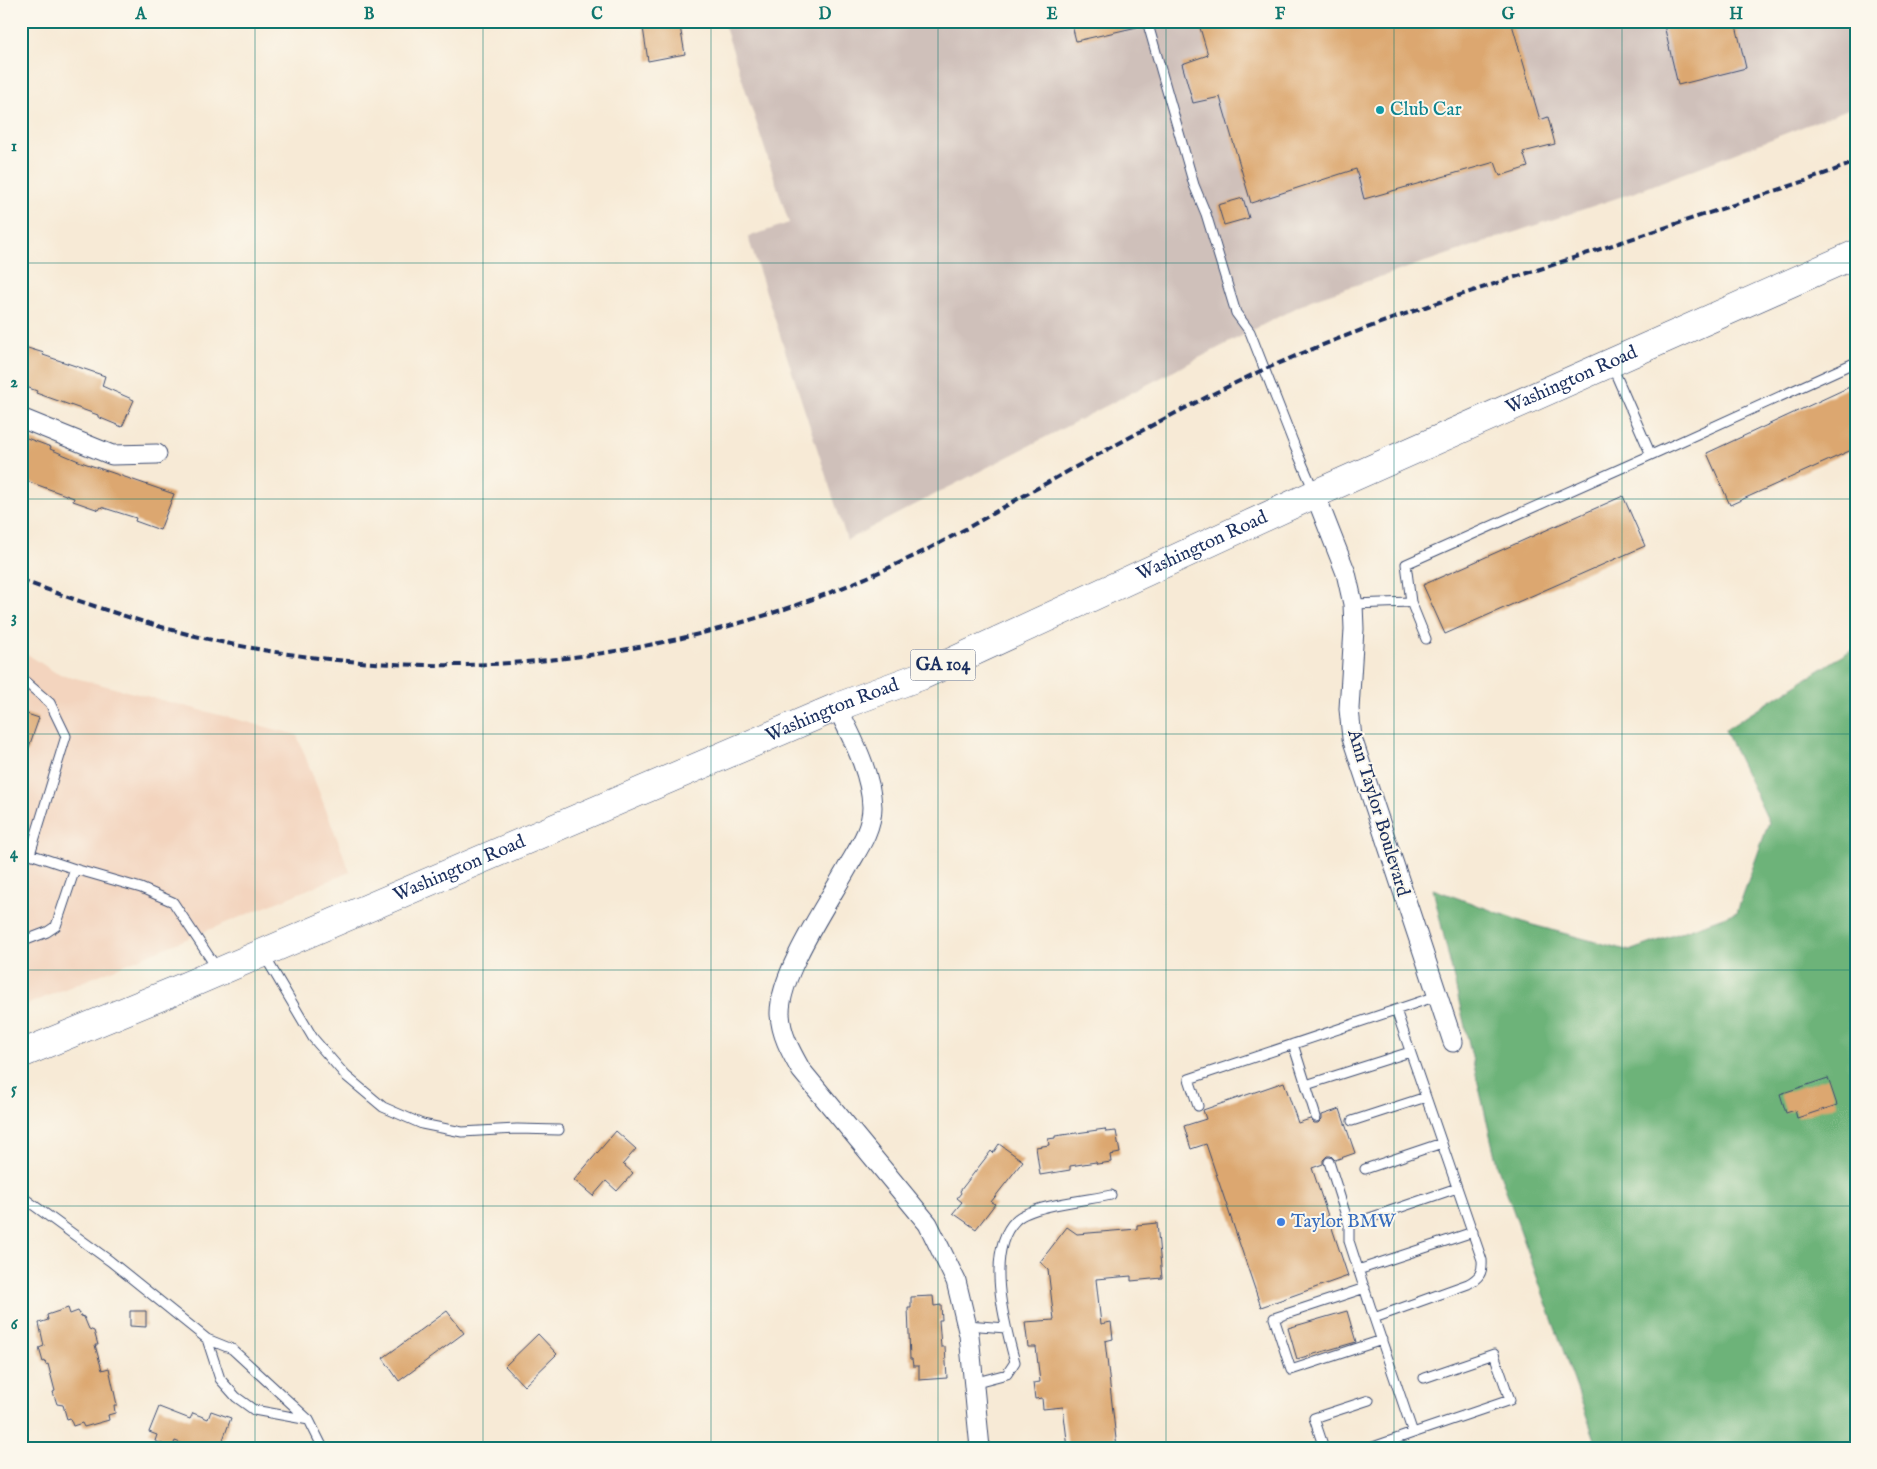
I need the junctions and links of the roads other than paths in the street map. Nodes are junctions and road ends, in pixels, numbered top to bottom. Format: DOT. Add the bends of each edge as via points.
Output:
graph roads {
  1 [pos="1147,21"];
  2 [pos="1856,254"];
  3 [pos="1856,362"];
  4 [pos="1610,364"];
  5 [pos="21,418"];
  6 [pos="157,454"];
  7 [pos="1651,454"];
  8 [pos="1315,494"];
  9 [pos="1411,602"];
  10 [pos="1353,604"];
  11 [pos="1426,639"];
  12 [pos="21,678"];
  13 [pos="837,707"];
  14 [pos="26,852"];
  15 [pos="76,869"];
  16 [pos="21,942"];
  17 [pos="263,952"];
  18 [pos="219,971"];
  19 [pos="1436,996"];
  20 [pos="1396,1010"];
  21 [pos="1453,1042"];
  22 [pos="1293,1044"];
  23 [pos="1410,1052"];
  24 [pos="21,1054"];
  25 [pos="1306,1085"];
  26 [pos="1426,1097"];
  27 [pos="1198,1106"];
  28 [pos="1316,1117"];
  29 [pos="1352,1121"];
  30 [pos="559,1130"];
  31 [pos="1442,1143"];
  32 [pos="1329,1162"];
  33 [pos="1365,1169"];
  34 [pos="1457,1188"];
  35 [pos="1111,1195"];
  36 [pos="21,1196"];
  37 [pos="1349,1225"];
  38 [pos="1473,1232"];
  39 [pos="1358,1270"];
  40 [pos="1364,1288"];
  41 [pos="1374,1318"];
  42 [pos="967,1325"];
  43 [pos="1006,1328"];
  44 [pos="207,1339"];
  45 [pos="1382,1340"];
  46 [pos="1424,1378"];
  47 [pos="974,1383"];
  48 [pos="1369,1400"];
  49 [pos="309,1420"];
  50 [pos="1413,1433"];
  51 [pos="323,1448"];
  52 [pos="980,1448"];
  53 [pos="1324,1448"];
  54 [pos="1370,1448"];
  1 -- 8 [label="lane" via="1194,185 1236,313 1250,332"];
  2 -- 4 [label="main road, Washington Road / GA 104"];
  3 -- 7 [label="lane"];
  4 -- 7 [label="lane"];
  4 -- 8 [label="main road, Washington Road / GA 104"];
  5 -- 6 [label="street" via="112,455"];
  7 -- 9 [label="lane" via="1406,564"];
  8 -- 10 [label="street, Ann Taylor Boulevard" via="1346,572"];
  8 -- 13 [label="main road, Washington Road / GA 104" via="921,676"];
  9 -- 10 [label="lane"];
  9 -- 11 [label="lane"];
  10 -- 19 [label="street, Ann Taylor Boulevard" via="1349,709 1352,738"];
  12 -- 14 [label="lane" via="50,703 66,736"];
  13 -- 17 [label="main road, Washington Road / GA 104"];
  13 -- 42 [label="street" via="866,775 872,808 866,834 785,984 780,1013 786,1043 802,1070 928,1224 956,1281"];
  14 -- 15 [label="lane"];
  15 -- 16 [label="lane" via="56,926"];
  15 -- 18 [label="lane" via="140,888 173,902"];
  17 -- 18 [label="main road, Washington Road / GA 104"];
  17 -- 30 [label="lane" via="313,1038 346,1076 383,1107 422,1124 462,1132"];
  18 -- 24 [label="main road, Washington Road / GA 104"];
  19 -- 20 [label="lane"];
  19 -- 21 [label="street, Ann Taylor Boulevard"];
  20 -- 22 [label="lane"];
  20 -- 23 [label="lane"];
  22 -- 25 [label="lane"];
  22 -- 27 [label="lane" via="1189,1079"];
  23 -- 25 [label="lane"];
  23 -- 26 [label="lane"];
  25 -- 28 [label="lane"];
  26 -- 29 [label="lane"];
  26 -- 31 [label="lane"];
  31 -- 33 [label="lane"];
  31 -- 34 [label="lane"];
  32 -- 37 [label="lane"];
  34 -- 37 [label="lane"];
  34 -- 38 [label="lane"];
  35 -- 43 [label="lane" via="1036,1210 1016,1220 1001,1244 999,1286"];
  36 -- 44 [label="lane" via="110,1261"];
  37 -- 39 [label="lane" via="1349,1242"];
  38 -- 39 [label="lane"];
  38 -- 41 [label="lane" via="1482,1260 1478,1279"];
  39 -- 40 [label="lane"];
  40 -- 41 [label="lane"];
  40 -- 45 [label="lane" via="1274,1318 1291,1370"];
  41 -- 45 [label="lane"];
  42 -- 43 [label="lane"];
  42 -- 47 [label="street"];
  43 -- 47 [label="lane" via="1015,1362 1007,1374"];
  44 -- 49 [label="lane" via="232,1349"];
  44 -- 49 [label="lane" via="220,1379 236,1397 254,1410"];
  45 -- 50 [label="lane"];
  46 -- 50 [label="lane" via="1494,1354 1510,1400"];
  47 -- 52 [label="street"];
  48 -- 53 [label="lane" via="1314,1418"];
  49 -- 51 [label="lane"];
  50 -- 54 [label="lane"];
}
